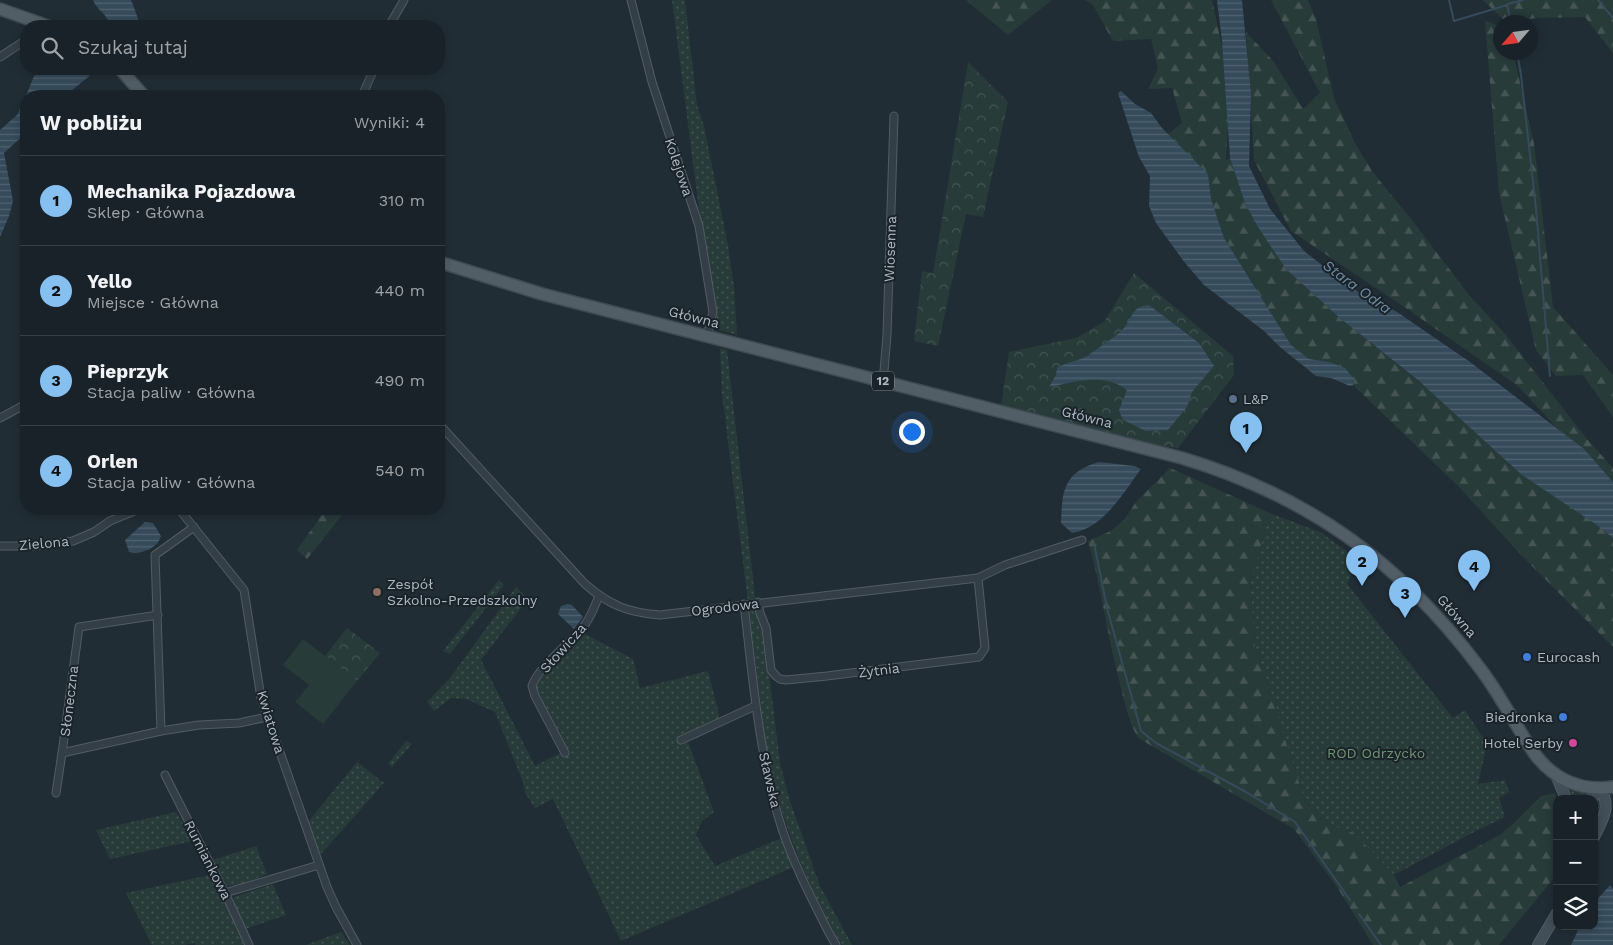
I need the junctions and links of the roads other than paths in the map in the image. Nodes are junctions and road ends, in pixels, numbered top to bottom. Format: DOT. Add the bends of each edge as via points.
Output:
graph roads {
  1 [pos="404,0"];
  2 [pos="631,0"];
  3 [pos="0,9"];
  4 [pos="29,20"];
  5 [pos="392,20"];
  6 [pos="20,44"];
  7 [pos="0,57"];
  8 [pos="125,75"];
  9 [pos="371,75"];
  10 [pos="139,90"];
  11 [pos="365,90"];
  12 [pos="894,116"];
  13 [pos="445,264"];
  14 [pos="707,336"];
  15 [pos="882,380"];
  16 [pos="20,407"];
  17 [pos="0,418"];
  18 [pos="445,431"];
  19 [pos="124,515"];
  20 [pos="184,515"];
  21 [pos="194,527"];
  22 [pos="1082,540"];
  23 [pos="0,546"];
  24 [pos="978,578"];
  25 [pos="599,596"];
  26 [pos="758,602"];
  27 [pos="744,604"];
  28 [pos="158,616"];
  29 [pos="756,706"];
  30 [pos="267,717"];
  31 [pos="161,731"];
  32 [pos="681,740"];
  33 [pos="62,753"];
  34 [pos="565,753"];
  35 [pos="164,775"];
  36 [pos="1556,775"];
  37 [pos="1607,788"];
  38 [pos="56,793"];
  39 [pos="1564,795"];
  40 [pos="1610,808"];
  41 [pos="1598,830"];
  42 [pos="319,865"];
  43 [pos="225,893"];
  44 [pos="1553,920"];
  45 [pos="249,945"];
  46 [pos="357,945"];
  47 [pos="836,945"];
  48 [pos="1538,945"];
  1 -- 5 [label="street"];
  2 -- 14 [label="street, Kolejowa" via="652,82 699,226 713,312"];
  3 -- 4 [label="main road"];
  6 -- 7 [label="street"];
  8 -- 10 [label="main road"];
  9 -- 11 [label="street"];
  12 -- 15 [label="street, Wiosenna" via="887,326"];
  13 -- 14 [label="main road, Główna / 12" via="533,291"];
  14 -- 15 [label="main road, Główna / 12"];
  15 -- 36 [label="main road, Główna / 12" via="1211,466 1267,489 1321,518 1392,570 1436,615 1480,668 1535,754"];
  16 -- 17 [label="street"];
  18 -- 25 [label="street, Ogrodowa"];
  19 -- 23 [label="street, Zielona" via="73,541"];
  20 -- 21 [label="street, Kwiatowa"];
  21 -- 28 [label="street" via="156,554"];
  21 -- 30 [label="street, Kwiatowa" via="244,590 261,698"];
  22 -- 24 [label="street, Ogrodowa" via="1005,565"];
  24 -- 26 [label="street, Ogrodowa"];
  24 -- 26 [label="street, Żytnia" via="985,648 978,657 827,676 786,680 776,676 771,670 766,628"];
  25 -- 27 [label="street, Ogrodowa" via="615,605 660,615"];
  25 -- 34 [label="street, Słowicza" via="583,628 546,666 532,686"];
  26 -- 27 [label="street, Ogrodowa"];
  27 -- 29 [label="street, Sławska"];
  28 -- 31 [label="street"];
  28 -- 33 [label="street, Słoneczna" via="79,627"];
  29 -- 32 [label="street"];
  29 -- 47 [label="street, Sławska" via="760,739 783,830 806,886"];
  30 -- 31 [label="street, Słoneczna"];
  30 -- 42 [label="street, Kwiatowa"];
  31 -- 33 [label="street, Słoneczna"];
  33 -- 38 [label="street"];
  35 -- 43 [label="street, Rumiankowa"];
  36 -- 37 [label="main road, Główna / 12" via="1578,786"];
  36 -- 39 [label="main road"];
  37 -- 40 [label="main road"];
  40 -- 41 [label="main road"];
  42 -- 43 [label="street"];
  42 -- 46 [label="street, Kwiatowa" via="336,907"];
  43 -- 45 [label="street, Rumiankowa"];
  44 -- 48 [label="main road"];
}
